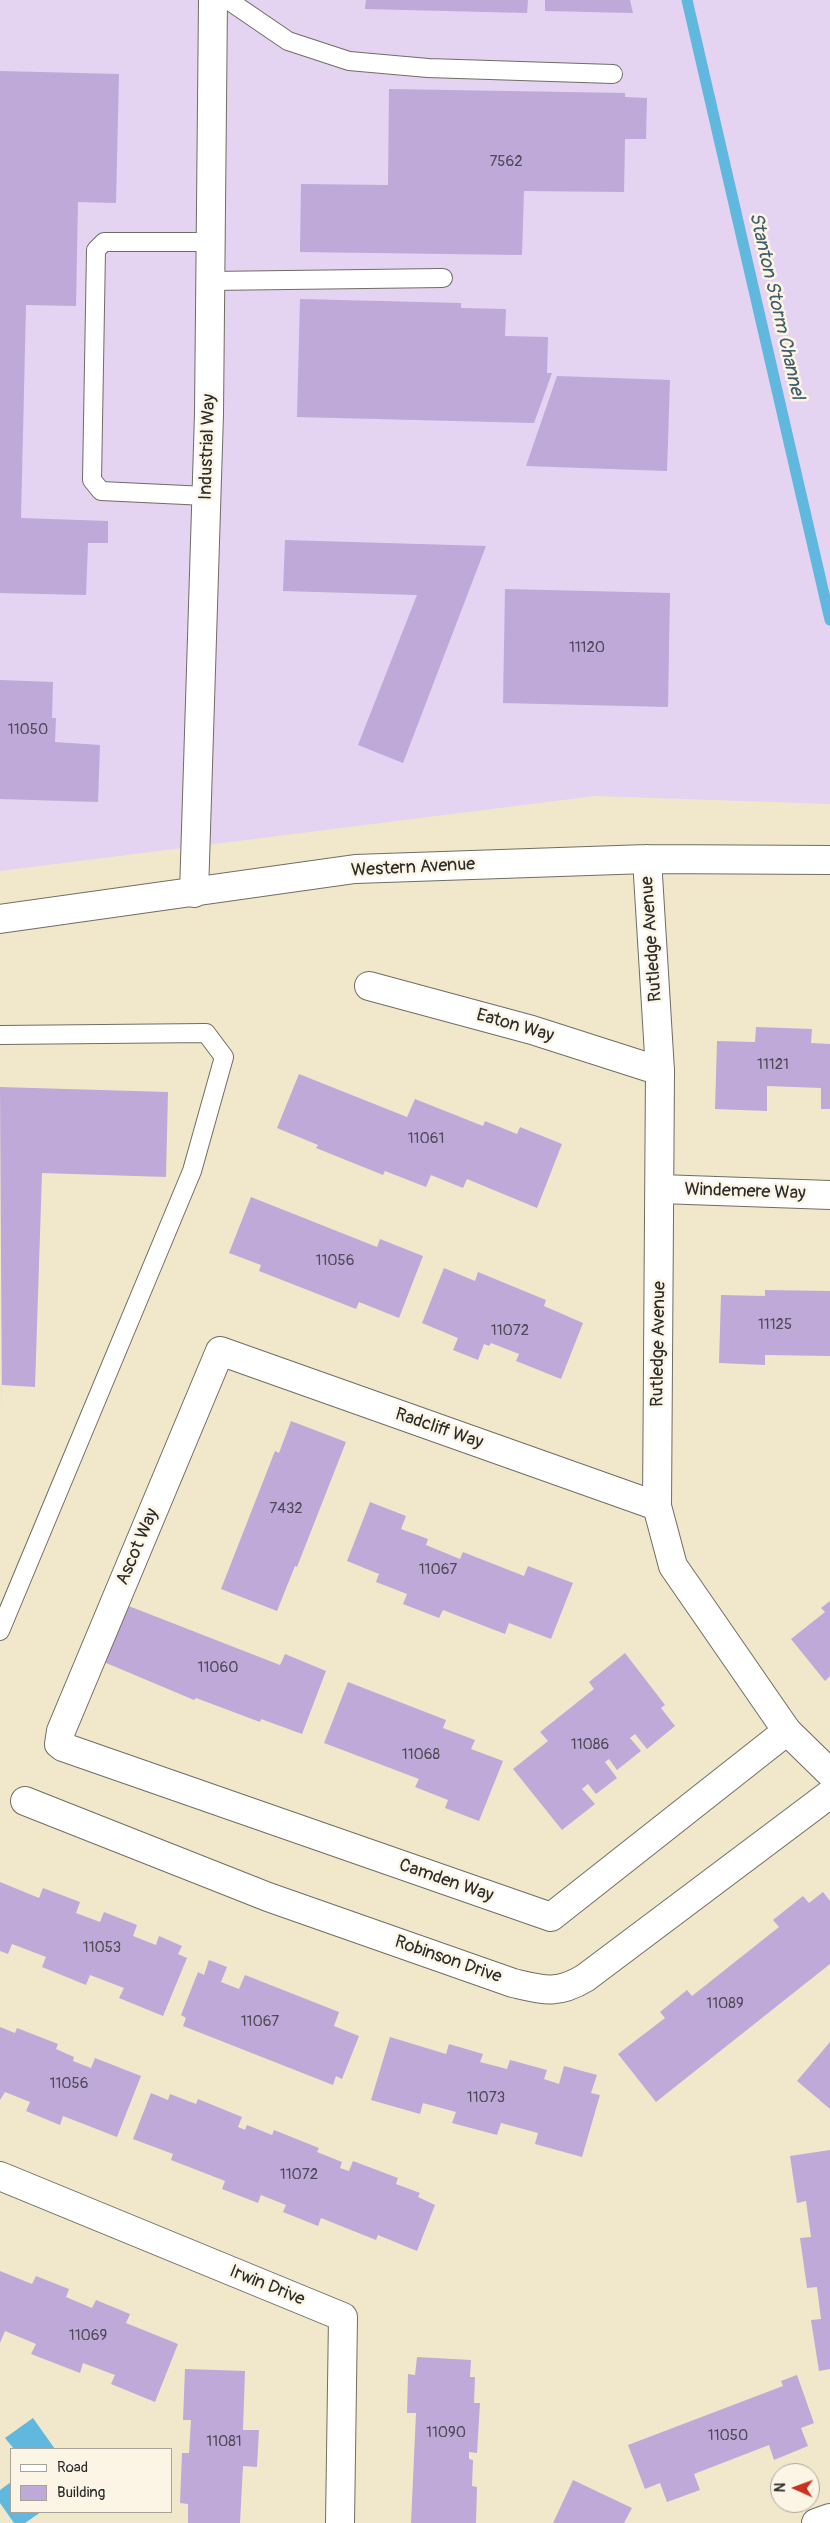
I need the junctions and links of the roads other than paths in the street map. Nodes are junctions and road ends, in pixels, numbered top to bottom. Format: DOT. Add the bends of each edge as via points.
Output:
graph roads {
  1 [pos="213,0"];
  2 [pos="228,0"];
  3 [pos="613,74"];
  4 [pos="210,242"];
  5 [pos="442,278"];
  6 [pos="210,280"];
  7 [pos="206,496"];
  8 [pos="647,859"];
  9 [pos="830,860"];
  10 [pos="194,894"];
  11 [pos="0,919"];
  12 [pos="369,986"];
  13 [pos="0,1035"];
  14 [pos="660,1071"];
  15 [pos="660,1189"];
  16 [pos="830,1195"];
  17 [pos="220,1352"];
  18 [pos="657,1506"];
  19 [pos="0,1631"];
  20 [pos="787,1731"];
  21 [pos="59,1744"];
  22 [pos="830,1773"];
  23 [pos="830,1794"];
  24 [pos="25,1801"];
  25 [pos="0,2176"];
  26 [pos="830,2518"];
  27 [pos="340,2523"];
  28 [pos="816,2523"];
  1 -- 4 [label="street, Industrial Way"];
  2 -- 3 [label="lane" via="288,41 349,61 428,68"];
  4 -- 6 [label="street, Industrial Way"];
  4 -- 7 [label="lane" via="104,242 96,250 92,471 92,480 101,491"];
  5 -- 6 [label="lane"];
  6 -- 7 [label="street, Industrial Way"];
  7 -- 10 [label="street, Industrial Way"];
  8 -- 9 [label="street, Western Avenue"];
  8 -- 10 [label="street, Western Avenue" via="355,869"];
  8 -- 14 [label="street, Rutledge Avenue"];
  10 -- 11 [label="street, Western Avenue"];
  12 -- 14 [label="street, Eaton Way" via="532,1030"];
  13 -- 19 [label="lane" via="206,1033 224,1058 192,1171"];
  14 -- 15 [label="street, Rutledge Avenue"];
  15 -- 16 [label="street, Windemere Way"];
  15 -- 18 [label="street, Rutledge Avenue"];
  17 -- 18 [label="street, Radcliff Way"];
  17 -- 21 [label="street, Ascot Way" via="65,1722"];
  18 -- 20 [label="street, Rutledge Avenue" via="673,1566"];
  20 -- 21 [label="street, Camden Way" via="551,1917"];
  20 -- 22 [label="street, Rutledge Avenue"];
  23 -- 24 [label="street, Robinson Drive" via="586,1978 570,1988 555,1991 513,1983 268,1897"];
  25 -- 27 [label="street, Irwin Drive" via="343,2317"];
  26 -- 28 [label="street"];
}
